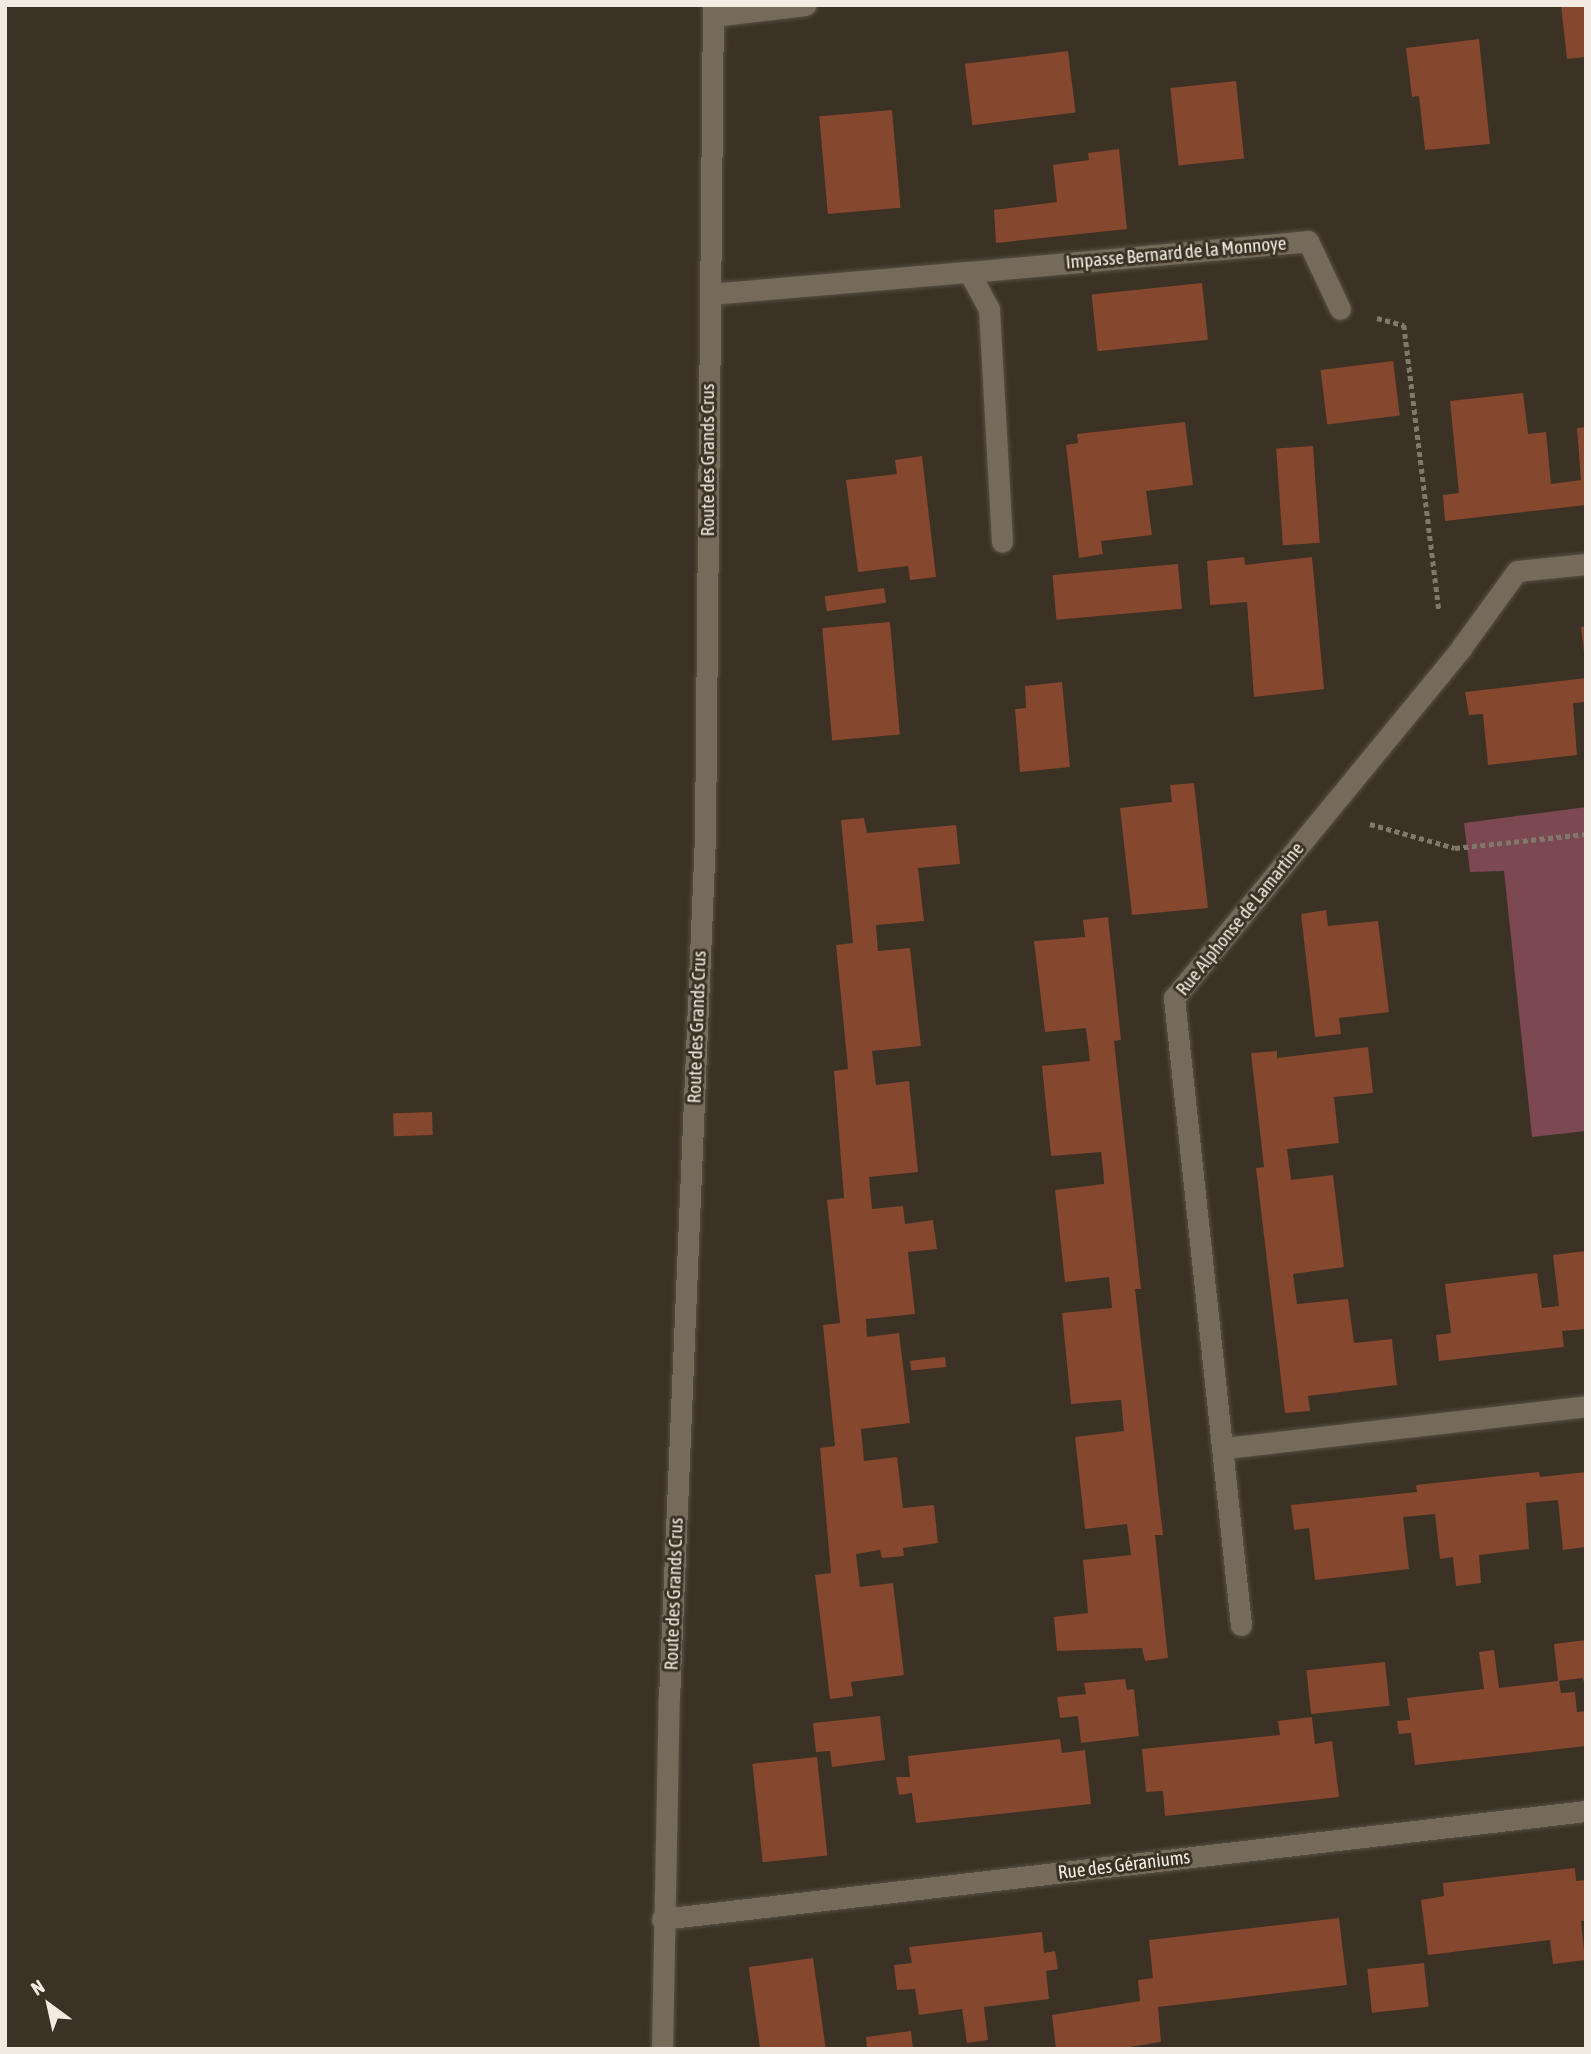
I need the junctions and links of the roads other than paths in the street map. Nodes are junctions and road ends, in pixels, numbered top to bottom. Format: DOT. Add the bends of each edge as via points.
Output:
graph roads {
  1 [pos="805,5"];
  2 [pos="713,11"];
  3 [pos="969,272"];
  4 [pos="710,294"];
  5 [pos="1340,309"];
  6 [pos="1002,542"];
  7 [pos="1586,564"];
  8 [pos="1586,1406"];
  9 [pos="1225,1448"];
  10 [pos="1241,1625"];
  11 [pos="1586,1811"];
  12 [pos="662,1919"];
  13 [pos="662,2049"];
  1 -- 2 [label="street"];
  2 -- 4 [label="street, Route des Grands Crus"];
  3 -- 4 [label="street, Impasse Bernard de la Monnoye"];
  3 -- 5 [label="street, Impasse Bernard de la Monnoye" via="1308,241"];
  3 -- 6 [label="street" via="989,309"];
  4 -- 12 [label="street, Route des Grands Crus" via="705,835"];
  7 -- 9 [label="street, Rue Alphonse de Lamartine" via="1517,571 1461,648 1174,998"];
  8 -- 9 [label="street"];
  9 -- 10 [label="street, Rue Alphonse de Lamartine"];
  11 -- 12 [label="street, Rue des Géraniums"];
  12 -- 13 [label="street, Route des Grands Crus"];
}
